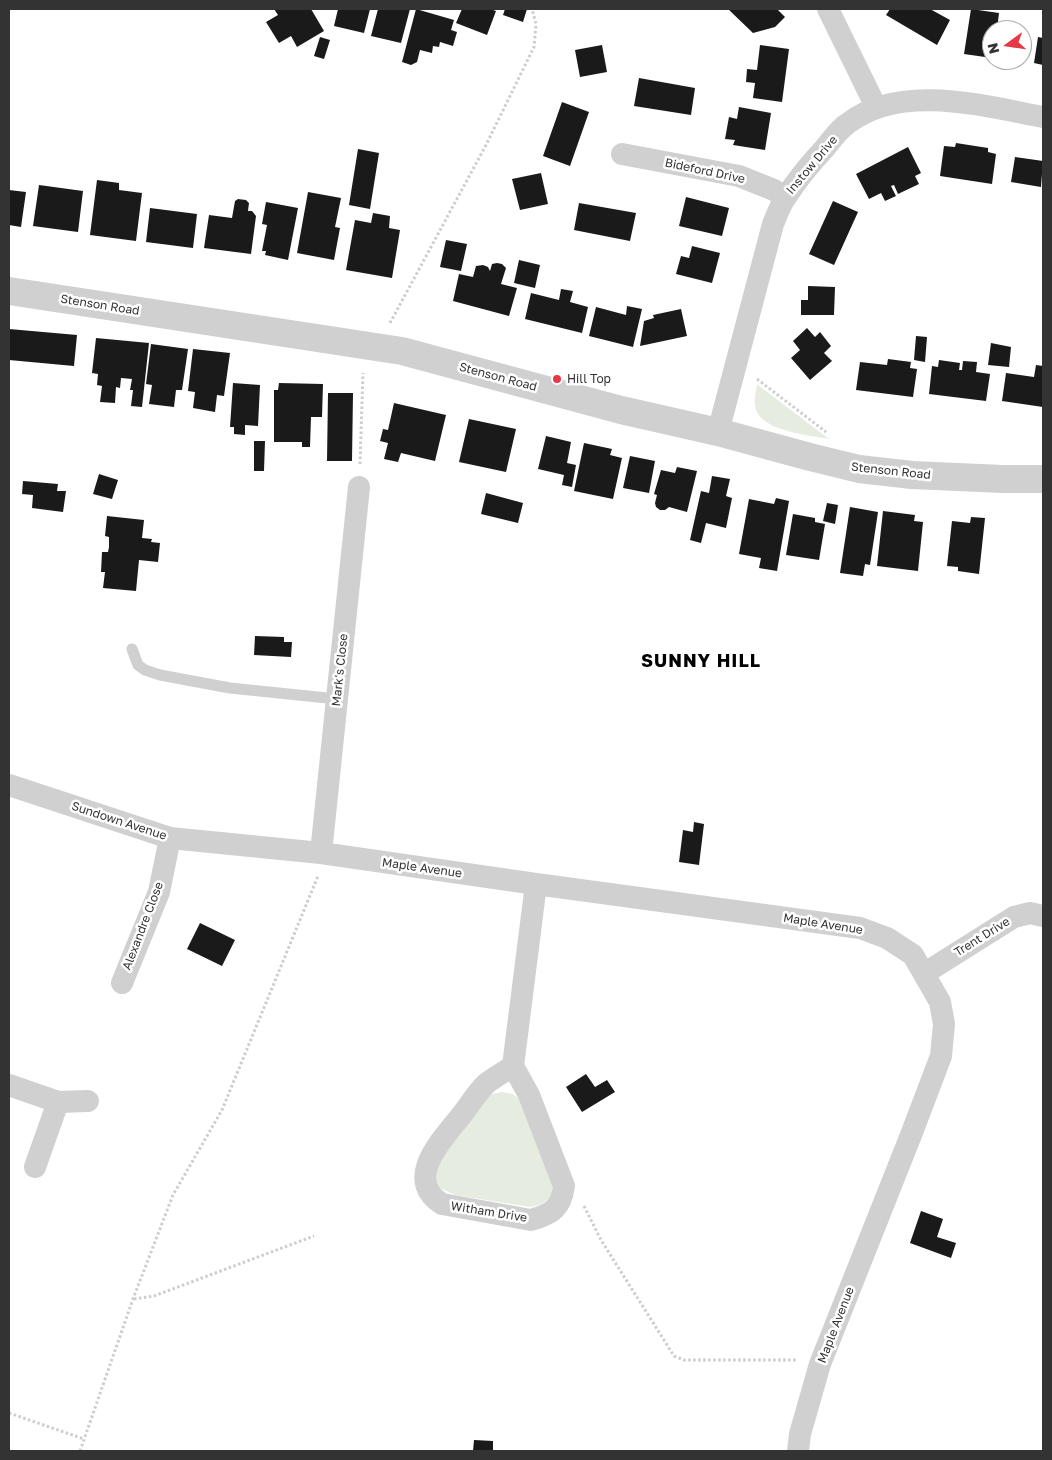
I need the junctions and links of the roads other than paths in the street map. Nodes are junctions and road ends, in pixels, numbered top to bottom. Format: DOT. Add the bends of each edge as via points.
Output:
graph roads {
  1 [pos="828,9"];
  2 [pos="876,107"];
  3 [pos="1043,117"];
  4 [pos="622,154"];
  5 [pos="785,198"];
  6 [pos="9,291"];
  7 [pos="718,432"];
  8 [pos="1043,479"];
  9 [pos="359,487"];
  10 [pos="132,648"];
  11 [pos="337,699"];
  12 [pos="9,785"];
  13 [pos="170,838"];
  14 [pos="321,853"];
  15 [pos="536,884"];
  16 [pos="1043,916"];
  17 [pos="924,974"];
  18 [pos="122,983"];
  19 [pos="513,1066"];
  20 [pos="9,1085"];
  21 [pos="88,1101"];
  22 [pos="58,1102"];
  23 [pos="35,1167"];
  24 [pos="798,1451"];
  1 -- 2 [label="street"];
  2 -- 3 [label="street, Instow Drive" via="896,102 966,103"];
  2 -- 5 [label="street, Instow Drive" via="847,124"];
  4 -- 5 [label="street, Bideford Drive" via="738,176 774,190"];
  5 -- 7 [label="street, Instow Drive" via="773,224"];
  6 -- 7 [label="street, Stenson Road" via="383,348"];
  7 -- 8 [label="street, Stenson Road" via="860,469 1003,480"];
  9 -- 11 [label="street, Mark's Close"];
  10 -- 11 [label="lane" via="138,665 160,675 230,688"];
  11 -- 14 [label="street, Mark's Close"];
  12 -- 13 [label="street, Sundown Avenue"];
  13 -- 14 [label="street, Sundown Avenue"];
  13 -- 18 [label="street, Alexandre Close" via="159,892"];
  14 -- 15 [label="street, Maple Avenue"];
  15 -- 17 [label="street, Maple Avenue" via="860,928 887,938 913,955"];
  15 -- 19 [label="street"];
  16 -- 17 [label="street, Trent Drive" via="1030,913 1014,917"];
  17 -- 24 [label="street, Maple Avenue" via="942,1010 941,1056 820,1364"];
  19 -- 19 [label="street, Witham Drive" via="532,1104 564,1186 562,1200 554,1210 531,1220 442,1204 434,1199 425,1178 432,1153 486,1084"];
  20 -- 22 [label="street"];
  21 -- 22 [label="street"];
  22 -- 23 [label="street"];
}
